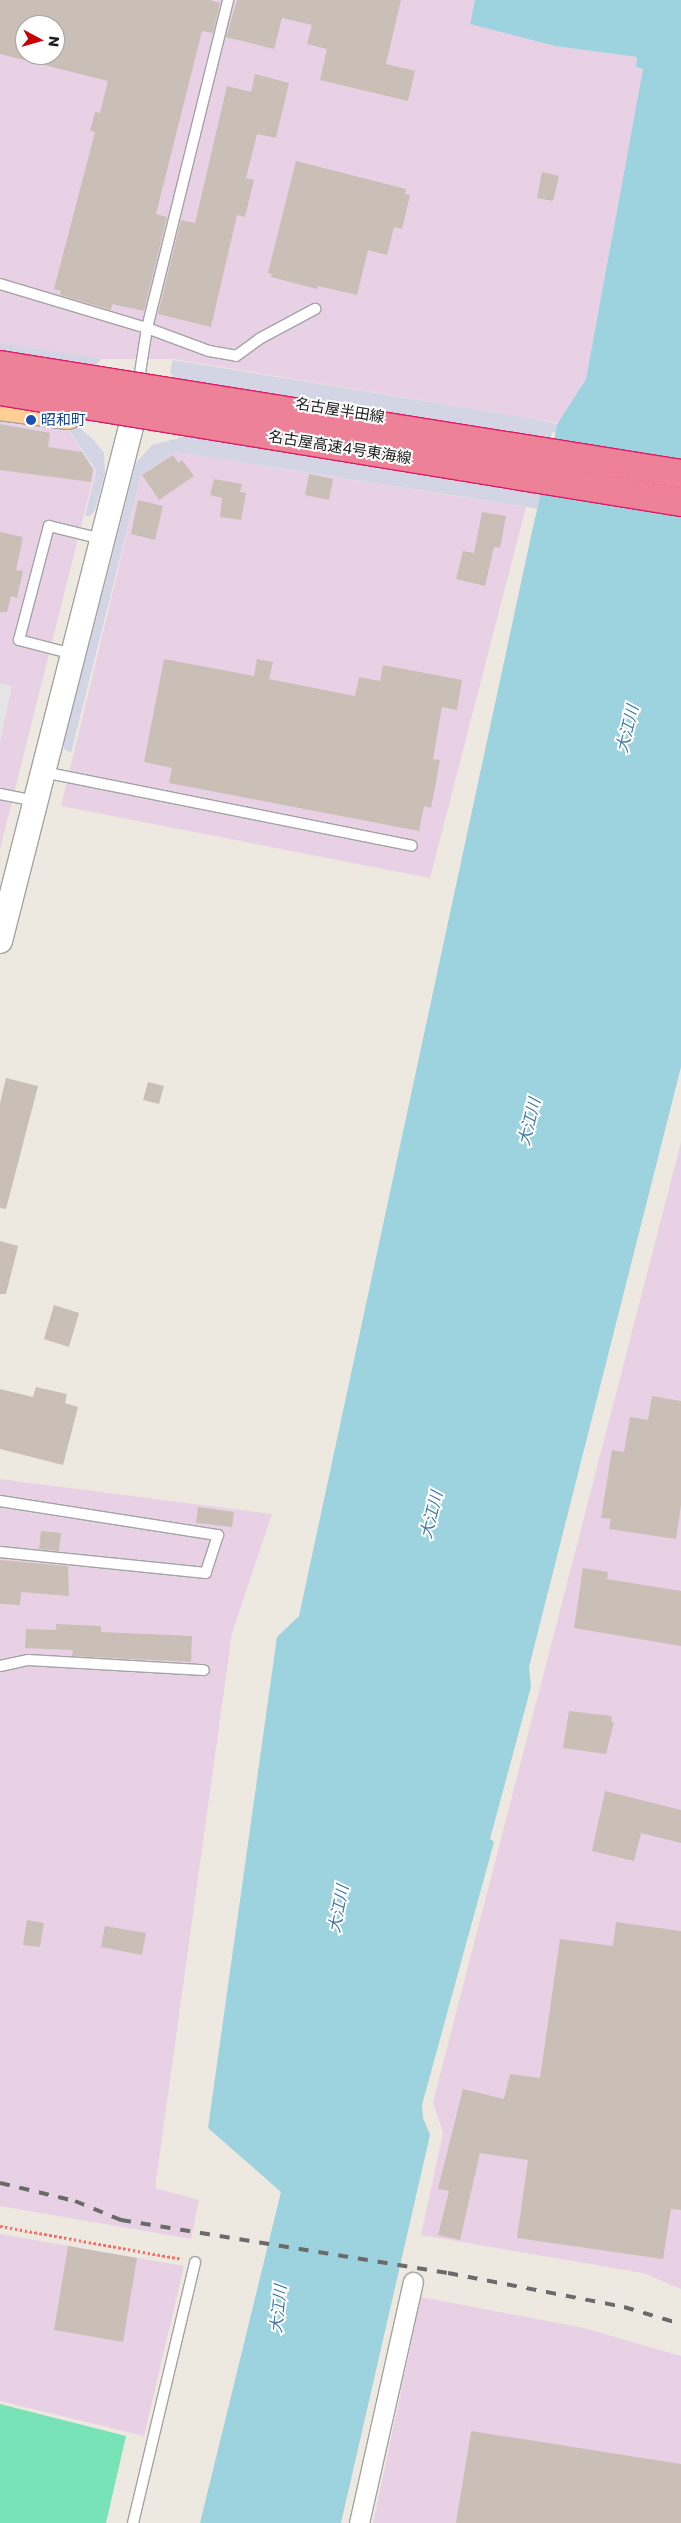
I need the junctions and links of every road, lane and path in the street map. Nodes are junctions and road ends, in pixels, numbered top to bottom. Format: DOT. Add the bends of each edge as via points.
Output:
graph roads {
  1 [pos="228,0"];
  2 [pos="0,284"];
  3 [pos="315,309"];
  4 [pos="147,328"];
  5 [pos="0,355"];
  6 [pos="0,365"];
  7 [pos="0,391"];
  8 [pos="136,401"];
  9 [pos="0,406"];
  10 [pos="681,465"];
  11 [pos="681,474"];
  12 [pos="681,502"];
  13 [pos="681,512"];
  14 [pos="102,539"];
  15 [pos="73,654"];
  16 [pos="43,772"];
  17 [pos="0,794"];
  18 [pos="36,801"];
  19 [pos="412,846"];
  20 [pos="0,941"];
  21 [pos="0,1502"];
  22 [pos="0,1552"];
  23 [pos="0,1666"];
  24 [pos="204,1670"];
  25 [pos="0,2226"];
  26 [pos="195,2262"];
  27 [pos="413,2282"];
  28 [pos="133,2523"];
  29 [pos="359,2523"];
  1 -- 4 [label="lane"];
  2 -- 4 [label="lane"];
  3 -- 4 [label="lane" via="259,338 236,356 209,351"];
  4 -- 8 [label="lane"];
  5 -- 8 [label="main road, 名古屋半田線"];
  6 -- 11 [label="highway, 名古屋高速4号東海線, bridge"];
  7 -- 12 [label="highway, 名古屋高速4号東海線, bridge"];
  8 -- 9 [label="main road, 名古屋半田線"];
  8 -- 10 [label="main road, 名古屋半田線" via="527,440"];
  8 -- 13 [label="main road, 名古屋半田線" via="514,486"];
  8 -- 14 [label="street"];
  14 -- 15 [label="street"];
  14 -- 15 [label="lane" via="49,526 21,631 19,640"];
  15 -- 16 [label="street"];
  16 -- 18 [label="street"];
  16 -- 19 [label="lane"];
  17 -- 18 [label="lane"];
  18 -- 20 [label="street"];
  21 -- 22 [label="lane" via="218,1535 206,1573"];
  23 -- 24 [label="lane" via="28,1660"];
  25 -- 26 [label="path"];
  26 -- 28 [label="lane"];
  27 -- 29 [label="street"];
}
